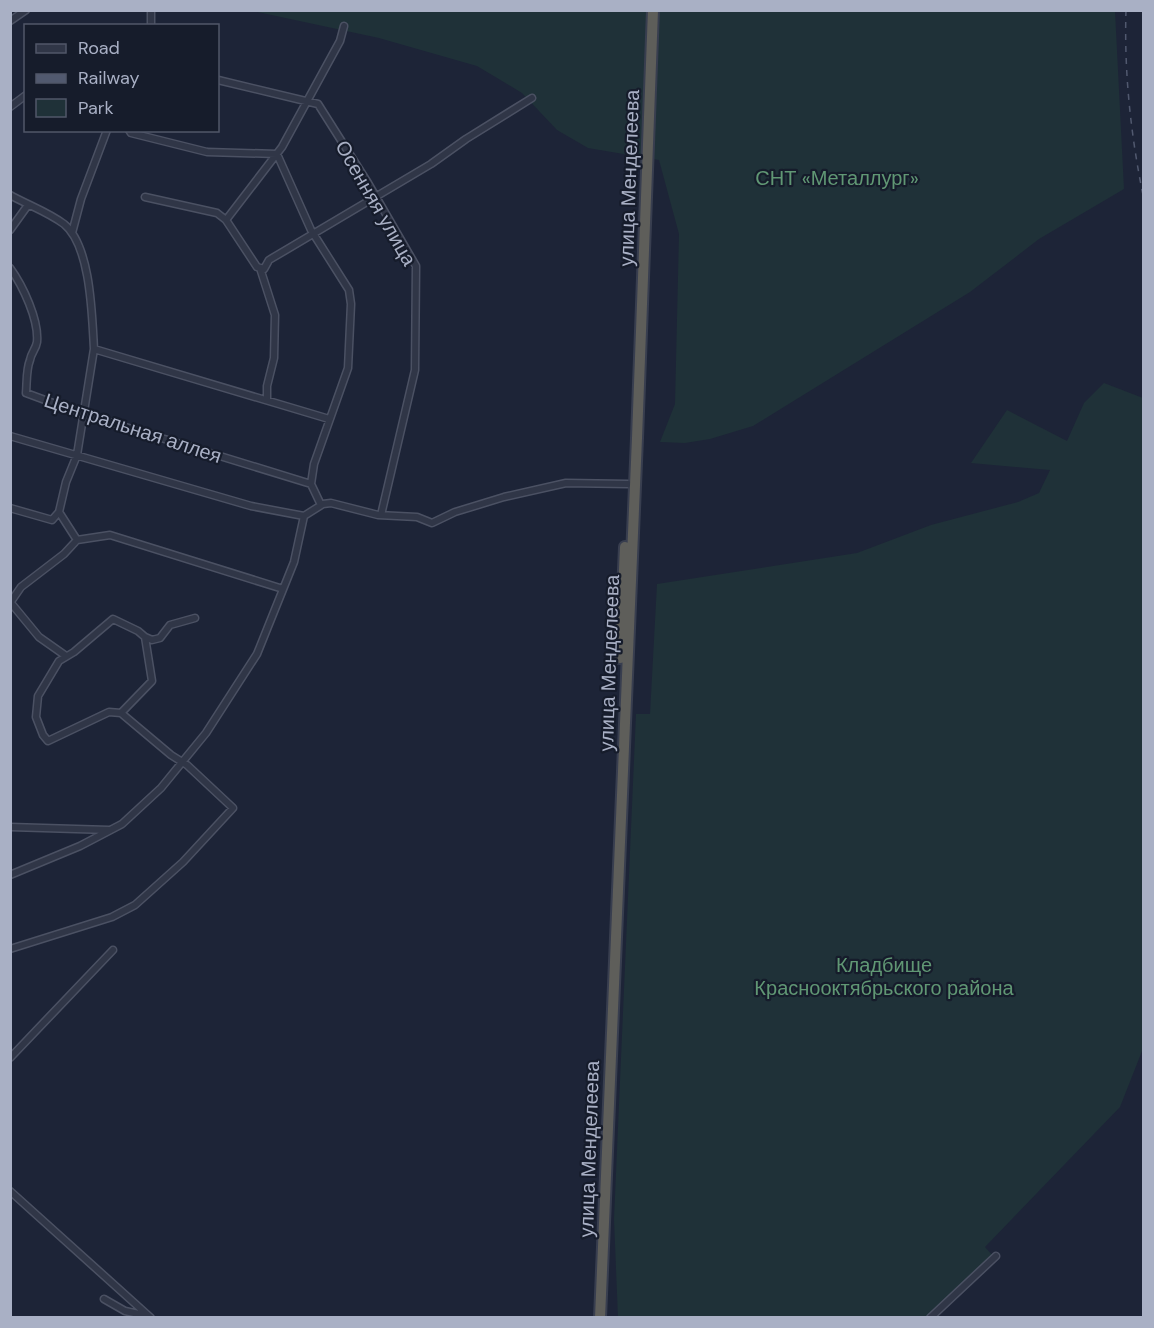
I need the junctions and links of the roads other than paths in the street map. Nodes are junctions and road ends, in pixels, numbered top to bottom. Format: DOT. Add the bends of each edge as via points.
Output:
graph roads {
  1 [pos="26,10"];
  2 [pos="646,10"];
  3 [pos="653,10"];
  4 [pos="10,21"];
  5 [pos="344,26"];
  6 [pos="219,80"];
  7 [pos="24,96"];
  8 [pos="532,98"];
  9 [pos="306,101"];
  10 [pos="10,107"];
  11 [pos="106,132"];
  12 [pos="131,132"];
  13 [pos="276,154"];
  14 [pos="10,195"];
  15 [pos="145,197"];
  16 [pos="376,197"];
  17 [pos="28,205"];
  18 [pos="226,220"];
  19 [pos="10,230"];
  20 [pos="72,233"];
  21 [pos="313,234"];
  22 [pos="10,268"];
  23 [pos="260,268"];
  24 [pos="94,349"];
  25 [pos="267,400"];
  26 [pos="83,413"];
  27 [pos="329,419"];
  28 [pos="10,436"];
  29 [pos="77,454"];
  30 [pos="311,484"];
  31 [pos="628,484"];
  32 [pos="321,505"];
  33 [pos="10,508"];
  34 [pos="59,512"];
  35 [pos="381,515"];
  36 [pos="304,516"];
  37 [pos="77,540"];
  38 [pos="282,589"];
  39 [pos="11,603"];
  40 [pos="195,618"];
  41 [pos="146,637"];
  42 [pos="66,656"];
  43 [pos="121,712"];
  44 [pos="181,762"];
  45 [pos="10,827"];
  46 [pos="110,830"];
  47 [pos="10,867"];
  48 [pos="12,875"];
  49 [pos="10,949"];
  50 [pos="113,950"];
  51 [pos="10,1058"];
  52 [pos="10,1191"];
  53 [pos="996,1256"];
  54 [pos="104,1299"];
  55 [pos="151,1317"];
  56 [pos="595,1317"];
  57 [pos="600,1317"];
  58 [pos="930,1317"];
  1 -- 4 [label="street"];
  2 -- 31 [label="highway, улица Менделеева"];
  3 -- 57 [label="highway, улица Менделеева"];
  5 -- 9 [label="street" via="340,41"];
  6 -- 9 [label="street, Осенняя улица"];
  7 -- 10 [label="street"];
  8 -- 16 [label="street"];
  9 -- 13 [label="street"];
  9 -- 16 [label="street, Осенняя улица" via="318,104"];
  11 -- 20 [label="street"];
  12 -- 13 [label="street" via="207,152"];
  13 -- 18 [label="street"];
  13 -- 21 [label="street"];
  14 -- 17 [label="street"];
  15 -- 18 [label="street" via="217,213"];
  16 -- 21 [label="street"];
  16 -- 35 [label="street, Осенняя улица" via="416,266 415,370"];
  17 -- 19 [label="street"];
  17 -- 20 [label="street" via="51,216"];
  18 -- 23 [label="street"];
  20 -- 24 [label="street" via="86,268"];
  21 -- 23 [label="street" via="269,260 264,269"];
  21 -- 27 [label="street" via="348,290 351,304 348,368"];
  22 -- 26 [label="street, Центральная аллея" via="22,284 37,340 26,393"];
  23 -- 25 [label="street" via="275,315 274,358"];
  24 -- 25 [label="street"];
  24 -- 26 [label="street"];
  25 -- 27 [label="street"];
  26 -- 29 [label="street"];
  26 -- 30 [label="street, Центральная аллея"];
  27 -- 30 [label="street"];
  28 -- 29 [label="street, Центральная аллея"];
  29 -- 34 [label="street"];
  29 -- 36 [label="street, Центральная аллея" via="251,506"];
  30 -- 32 [label="street"];
  31 -- 35 [label="street" via="566,483 504,497 432,523 417,517"];
  31 -- 56 [label="highway, улица Менделеева"];
  32 -- 35 [label="street" via="331,503"];
  32 -- 36 [label="street"];
  33 -- 34 [label="street" via="52,520"];
  34 -- 37 [label="street"];
  36 -- 38 [label="street" via="294,562"];
  37 -- 38 [label="street" via="110,535"];
  37 -- 39 [label="street" via="21,587"];
  38 -- 44 [label="street" via="257,654 223,708"];
  39 -- 42 [label="street" via="39,637"];
  40 -- 41 [label="street" via="170,625 160,638"];
  41 -- 42 [label="street" via="113,619"];
  41 -- 43 [label="street" via="152,681"];
  42 -- 43 [label="street" via="58,661 38,696 36,717 48,741 109,712"];
  43 -- 44 [label="street"];
  44 -- 46 [label="street" via="161,788"];
  44 -- 49 [label="street" via="234,808 135,905 112,917"];
  45 -- 46 [label="street"];
  46 -- 48 [label="street"];
  47 -- 48 [label="street"];
  50 -- 51 [label="street"];
  52 -- 55 [label="street"];
  53 -- 58 [label="street"];
  54 -- 55 [label="street" via="124,1311"];
}
